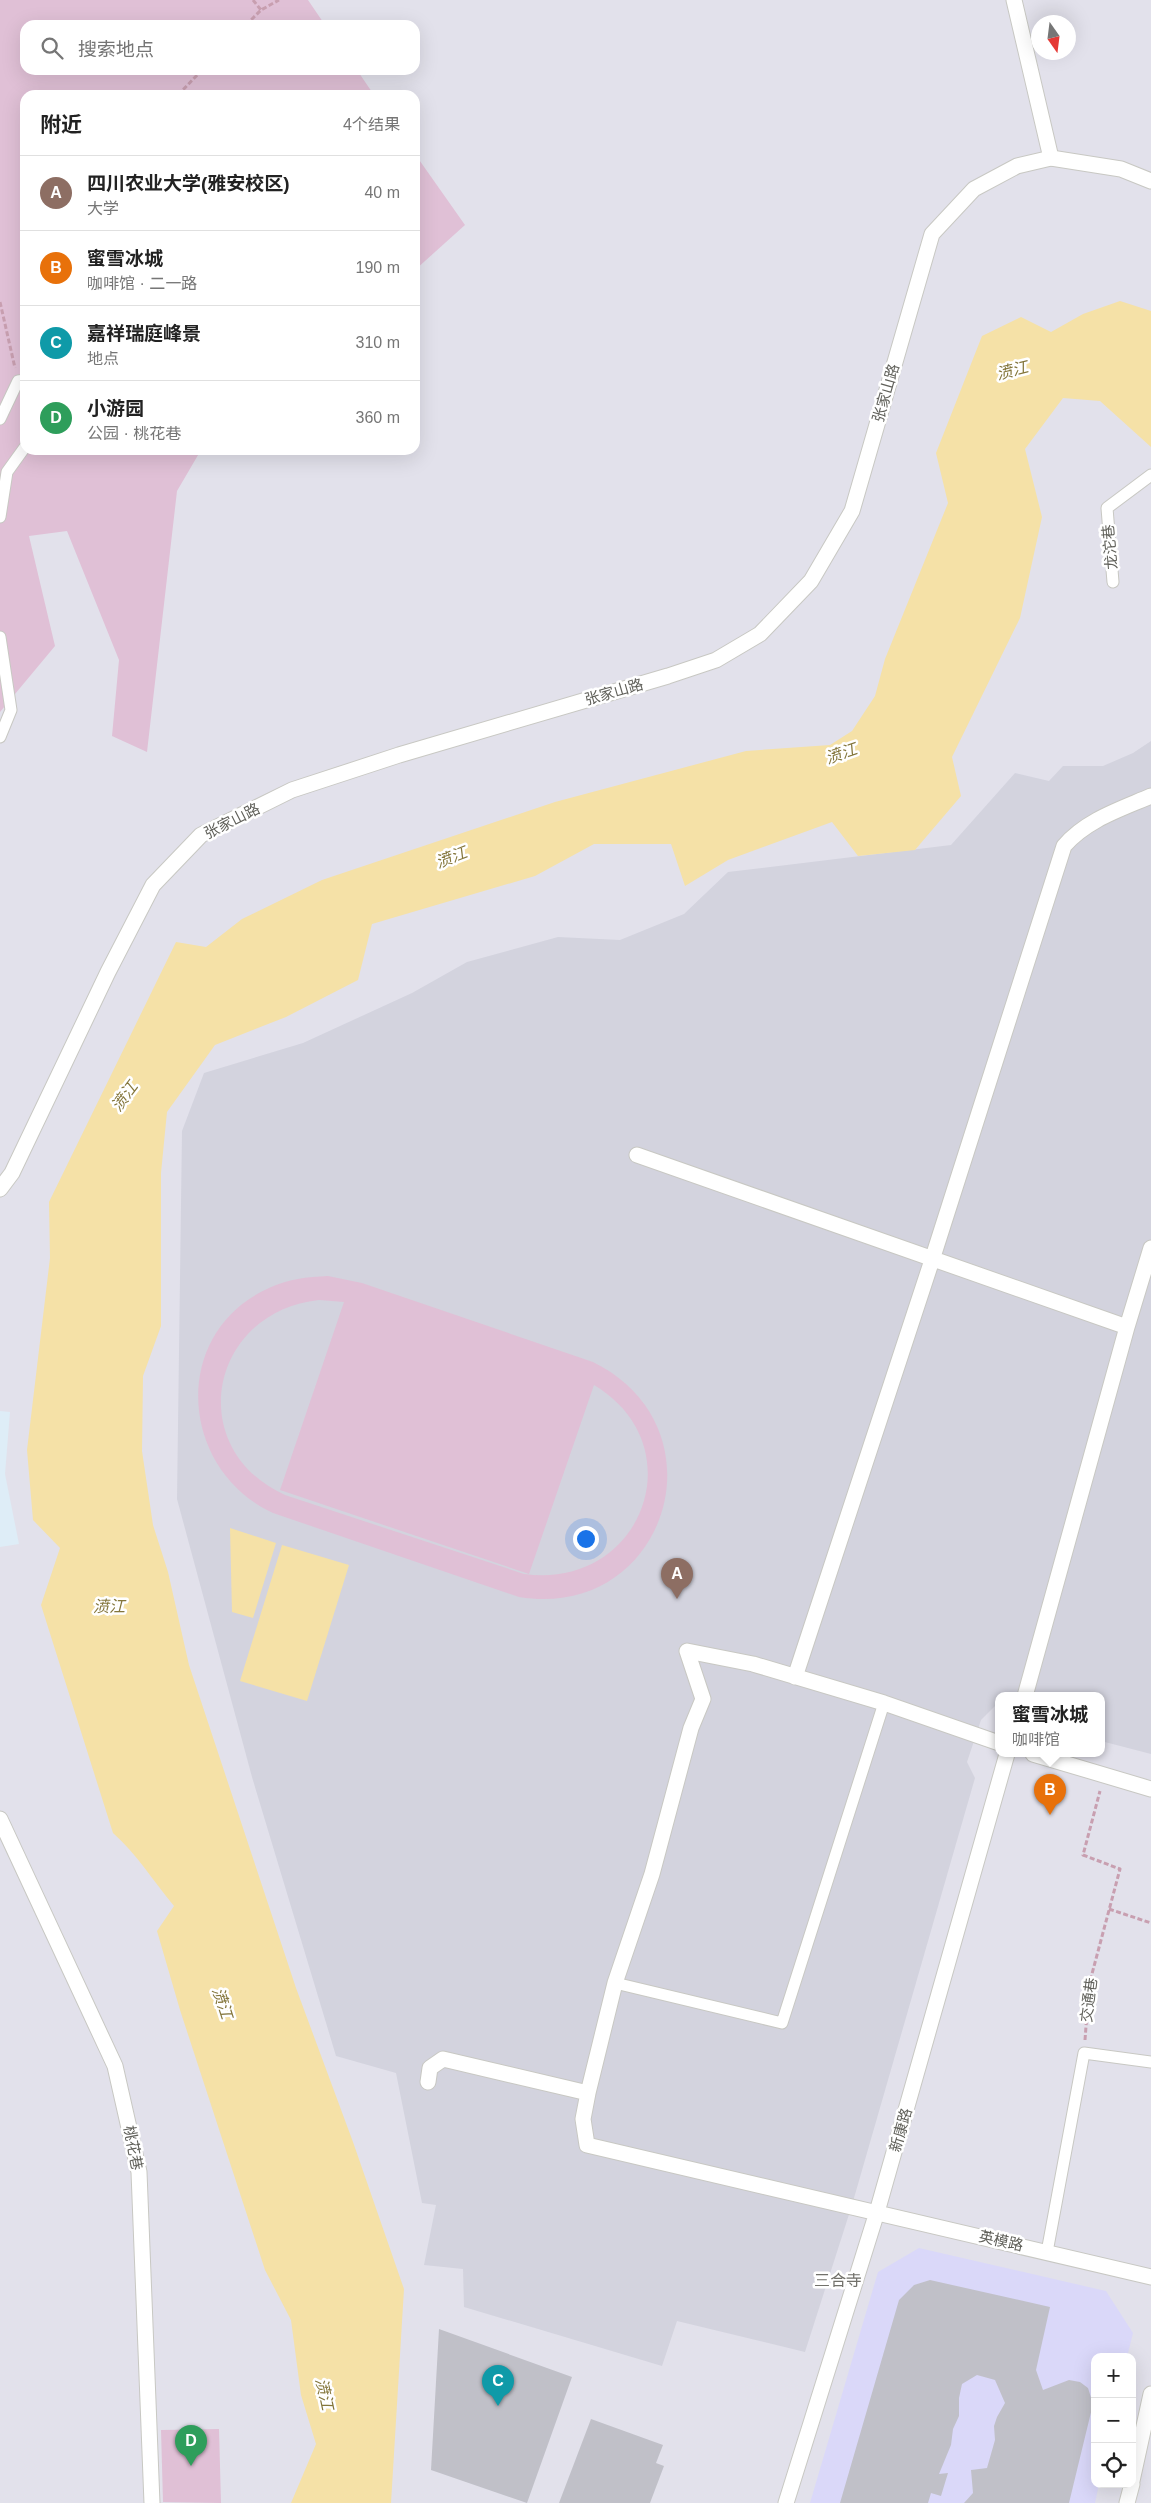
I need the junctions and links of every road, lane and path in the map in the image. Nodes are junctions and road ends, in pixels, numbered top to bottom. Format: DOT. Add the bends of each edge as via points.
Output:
graph roads {
  1 [pos="252,0"];
  2 [pos="280,0"];
  3 [pos="1014,0"];
  4 [pos="261,10"];
  5 [pos="251,20"];
  6 [pos="197,75"];
  7 [pos="183,90"];
  8 [pos="1051,158"];
  9 [pos="1151,181"];
  10 [pos="0,302"];
  11 [pos="20,373"];
  12 [pos="20,384"];
  13 [pos="0,419"];
  14 [pos="20,454"];
  15 [pos="1151,475"];
  16 [pos="0,517"];
  17 [pos="1113,582"];
  18 [pos="0,637"];
  19 [pos="0,736"];
  20 [pos="1151,796"];
  21 [pos="637,1156"];
  22 [pos="0,1189"];
  23 [pos="1151,1248"];
  24 [pos="932,1260"];
  25 [pos="1127,1327"];
  26 [pos="795,1676"];
  27 [pos="1026,1692"];
  28 [pos="884,1703"];
  29 [pos="995,1742"];
  30 [pos="1007,1757"];
  31 [pos="1043,1757"];
  32 [pos="1104,1775"];
  33 [pos="1151,1789"];
  34 [pos="0,1820"];
  35 [pos="1109,1909"];
  36 [pos="1151,1923"];
  37 [pos="615,1983"];
  38 [pos="1084,2053"];
  39 [pos="1151,2062"];
  40 [pos="428,2082"];
  41 [pos="588,2093"];
  42 [pos="877,2212"];
  43 [pos="1048,2252"];
  44 [pos="1151,2277"];
  45 [pos="1151,2394"];
  46 [pos="1136,2464"];
  47 [pos="1131,2488"];
  48 [pos="152,2503"];
  49 [pos="786,2503"];
  50 [pos="1127,2503"];
  1 -- 4 [label="path"];
  2 -- 4 [label="path"];
  3 -- 8 [label="street"];
  4 -- 5 [label="path"];
  6 -- 7 [label="path"];
  8 -- 9 [label="street, 张家山路" via="1121,170"];
  8 -- 22 [label="street, 张家山路" via="1017,166 974,189 932,234 852,511 810,581 760,634 716,660 668,676 292,790 201,835 154,885 108,972 12,1172"];
  10 -- 11 [label="path"];
  12 -- 13 [label="lane"];
  14 -- 16 [label="lane" via="7,472"];
  15 -- 17 [label="lane, 龙沱巷" via="1107,508"];
  18 -- 19 [label="lane" via="11,710"];
  20 -- 24 [label="street" via="1106,815 1074,835 1064,846"];
  21 -- 24 [label="street"];
  23 -- 25 [label="street"];
  24 -- 25 [label="street"];
  24 -- 26 [label="street"];
  25 -- 27 [label="street"];
  26 -- 28 [label="street"];
  26 -- 37 [label="street" via="687,1651 703,1699 691,1728 652,1874"];
  28 -- 29 [label="street"];
  28 -- 37 [label="lane" via="782,2023"];
  30 -- 42 [label="street, 新康路"];
  31 -- 32 [label="street"];
  32 -- 33 [label="street"];
  32 -- 35 [label="path, 交通巷" via="1083,1855 1120,1869"];
  34 -- 48 [label="street, 桃花巷" via="116,2066 139,2172"];
  35 -- 36 [label="path"];
  35 -- 38 [label="path, 交通巷" via="1089,1985"];
  37 -- 41 [label="street"];
  38 -- 39 [label="lane"];
  38 -- 43 [label="lane"];
  40 -- 41 [label="street" via="430,2068 443,2059"];
  41 -- 42 [label="street, 英模路" via="583,2119 586,2145"];
  42 -- 43 [label="street, 英模路"];
  42 -- 49 [label="street, 新康路"];
  43 -- 44 [label="street, 英模路"];
  45 -- 46 [label="street"];
  47 -- 50 [label="street"];
}
